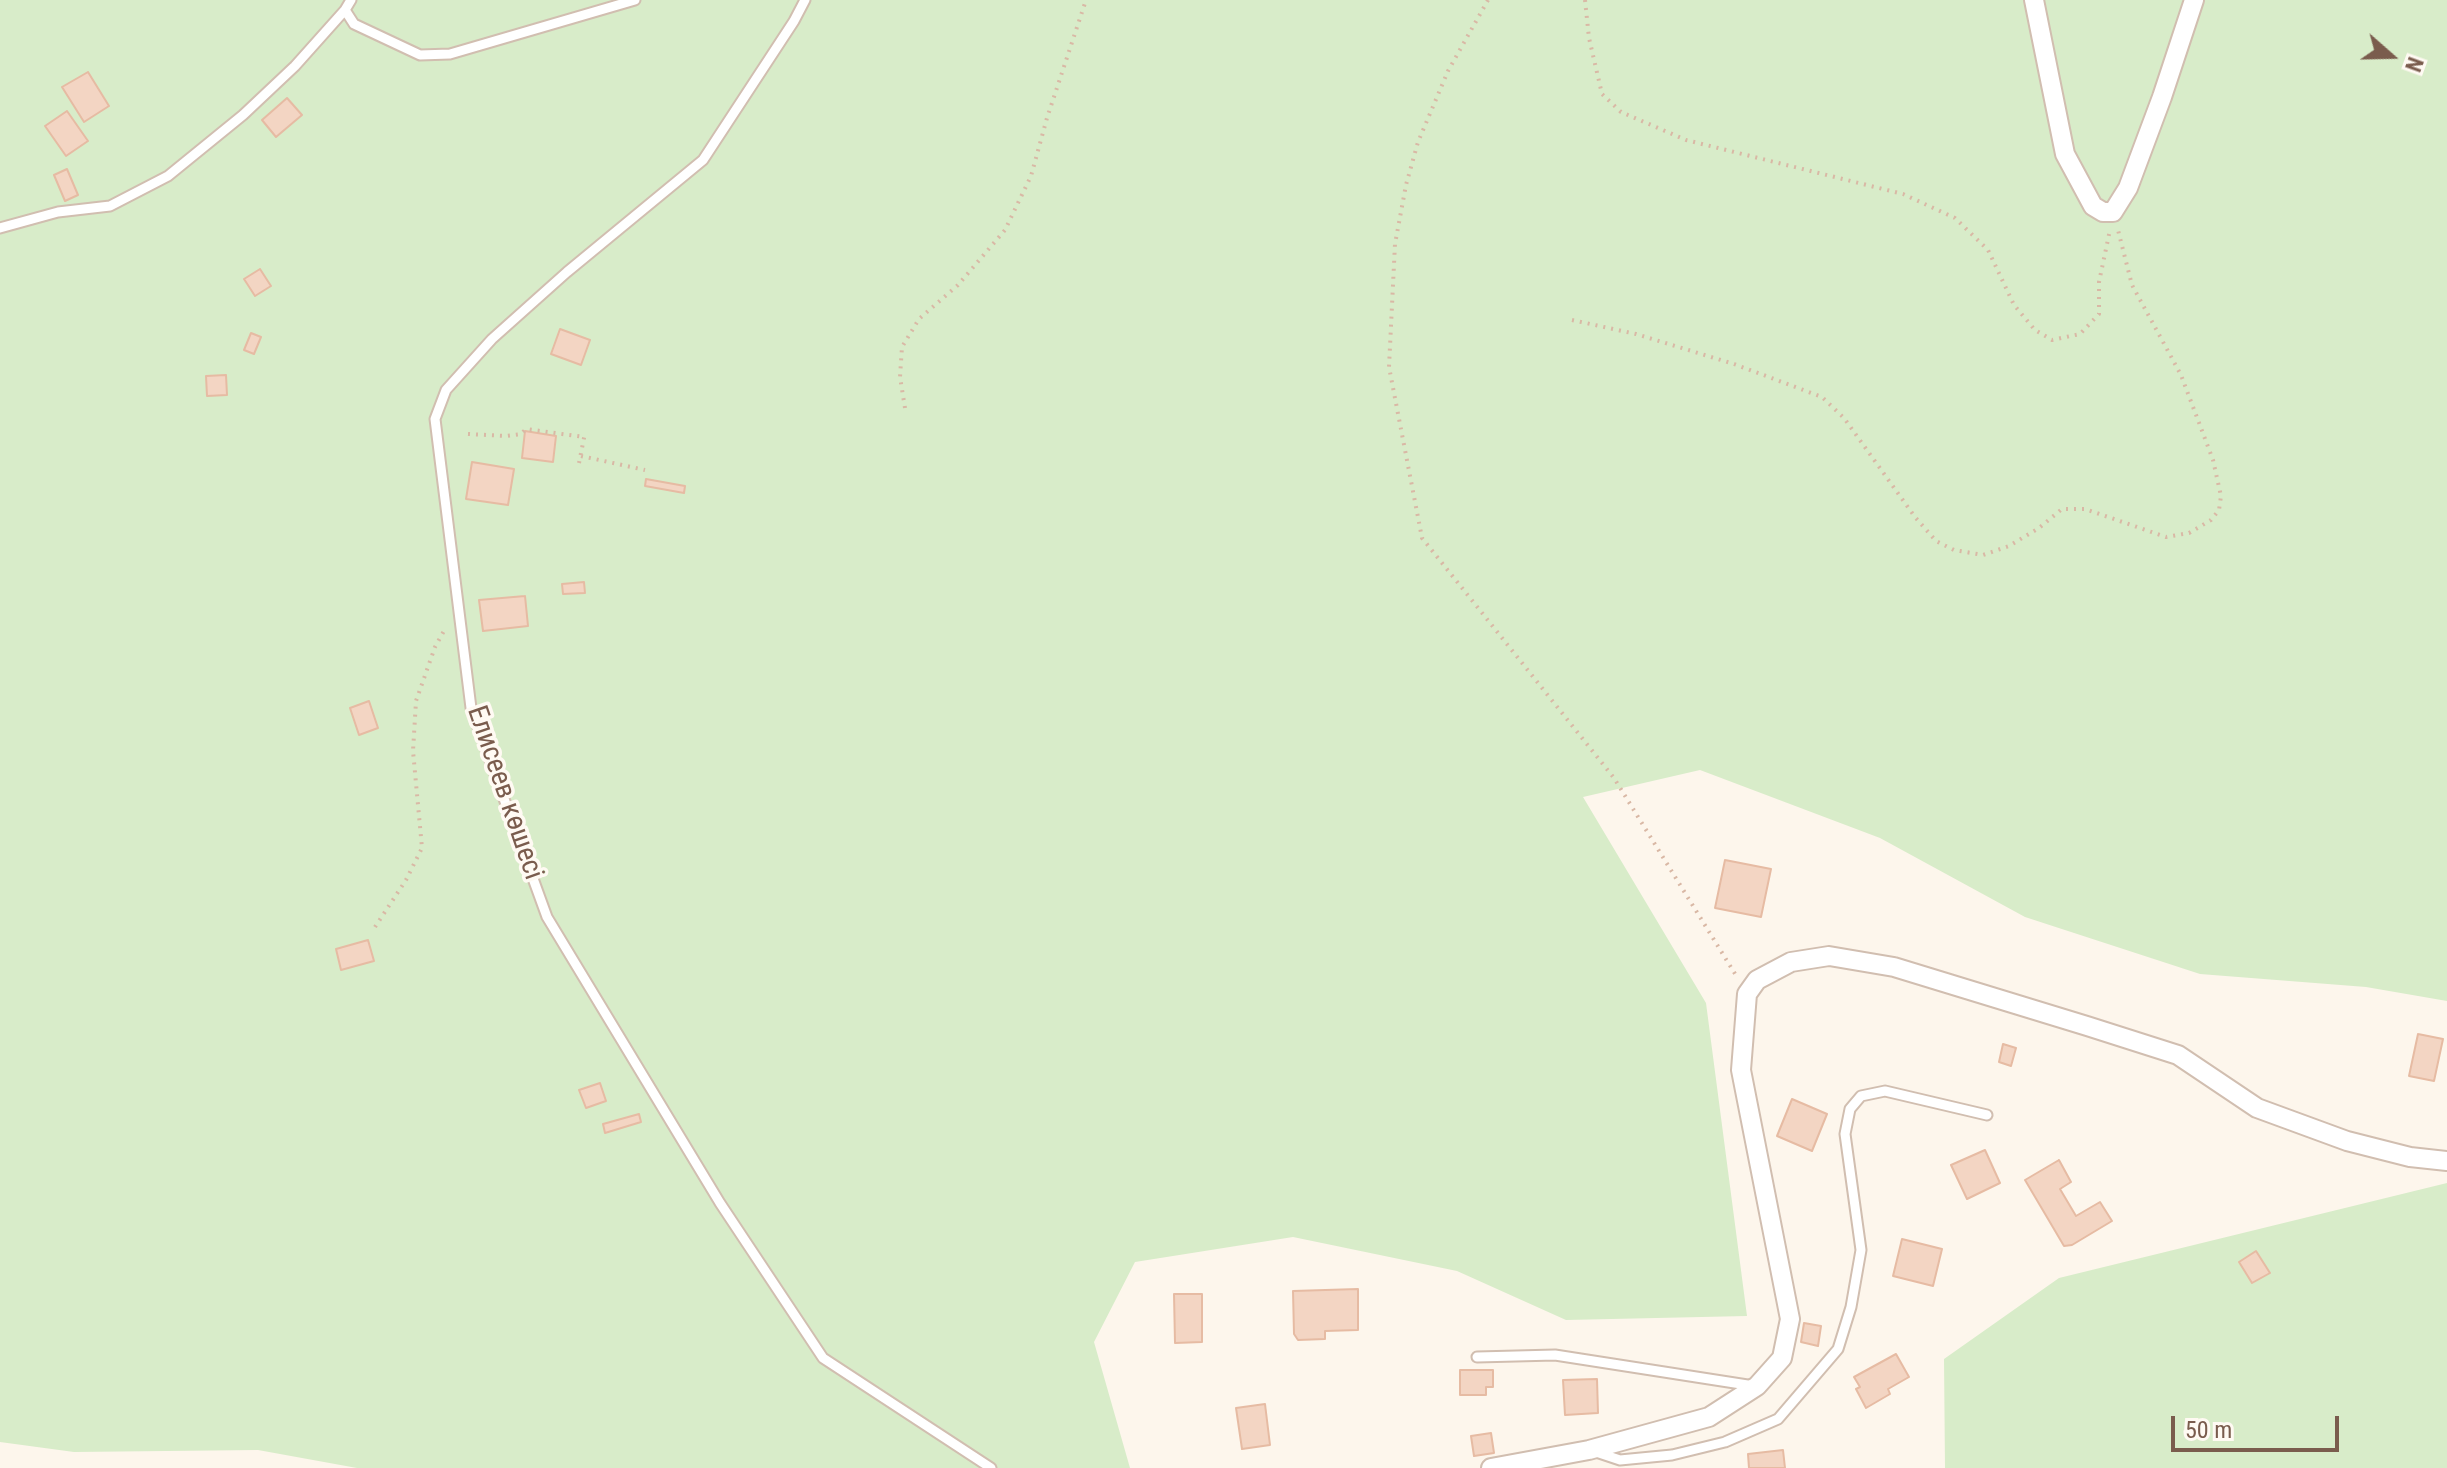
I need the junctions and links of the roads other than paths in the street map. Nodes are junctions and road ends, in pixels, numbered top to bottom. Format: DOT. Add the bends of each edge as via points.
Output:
graph roads {
  1 [pos="351,0"];
  2 [pos="635,0"];
  3 [pos="805,0"];
  4 [pos="2034,0"];
  5 [pos="2194,0"];
  6 [pos="345,10"];
  7 [pos="0,228"];
  8 [pos="1987,1115"];
  9 [pos="2447,1161"];
  10 [pos="1477,1357"];
  11 [pos="1757,1386"];
  12 [pos="1589,1450"];
  13 [pos="991,1468"];
  14 [pos="1491,1468"];
  1 -- 6 [label="lane"];
  2 -- 6 [label="lane" via="450,54 420,55 354,24"];
  3 -- 13 [label="lane, Елисеев көшесі" via="703,160 492,339 446,390 435,419 458,606 471,708 547,917 712,1191 823,1358"];
  4 -- 5 [label="street" via="2065,154 2093,206 2103,212 2113,212 2133,175"];
  6 -- 7 [label="lane" via="295,66 168,176 110,206 58,212"];
  8 -- 12 [label="lane" via="1885,1091 1861,1096 1850,1109 1845,1134 1861,1250 1851,1307 1838,1349 1778,1419 1725,1442 1672,1455 1620,1460"];
  9 -- 11 [label="street" via="2347,1141 2257,1108 2178,1055 1894,967 1829,956 1791,962 1757,980 1747,994 1741,1070 1790,1319 1782,1358"];
  10 -- 11 [label="lane" via="1555,1355"];
  11 -- 12 [label="street" via="1709,1417"];
  12 -- 14 [label="street"];
}
